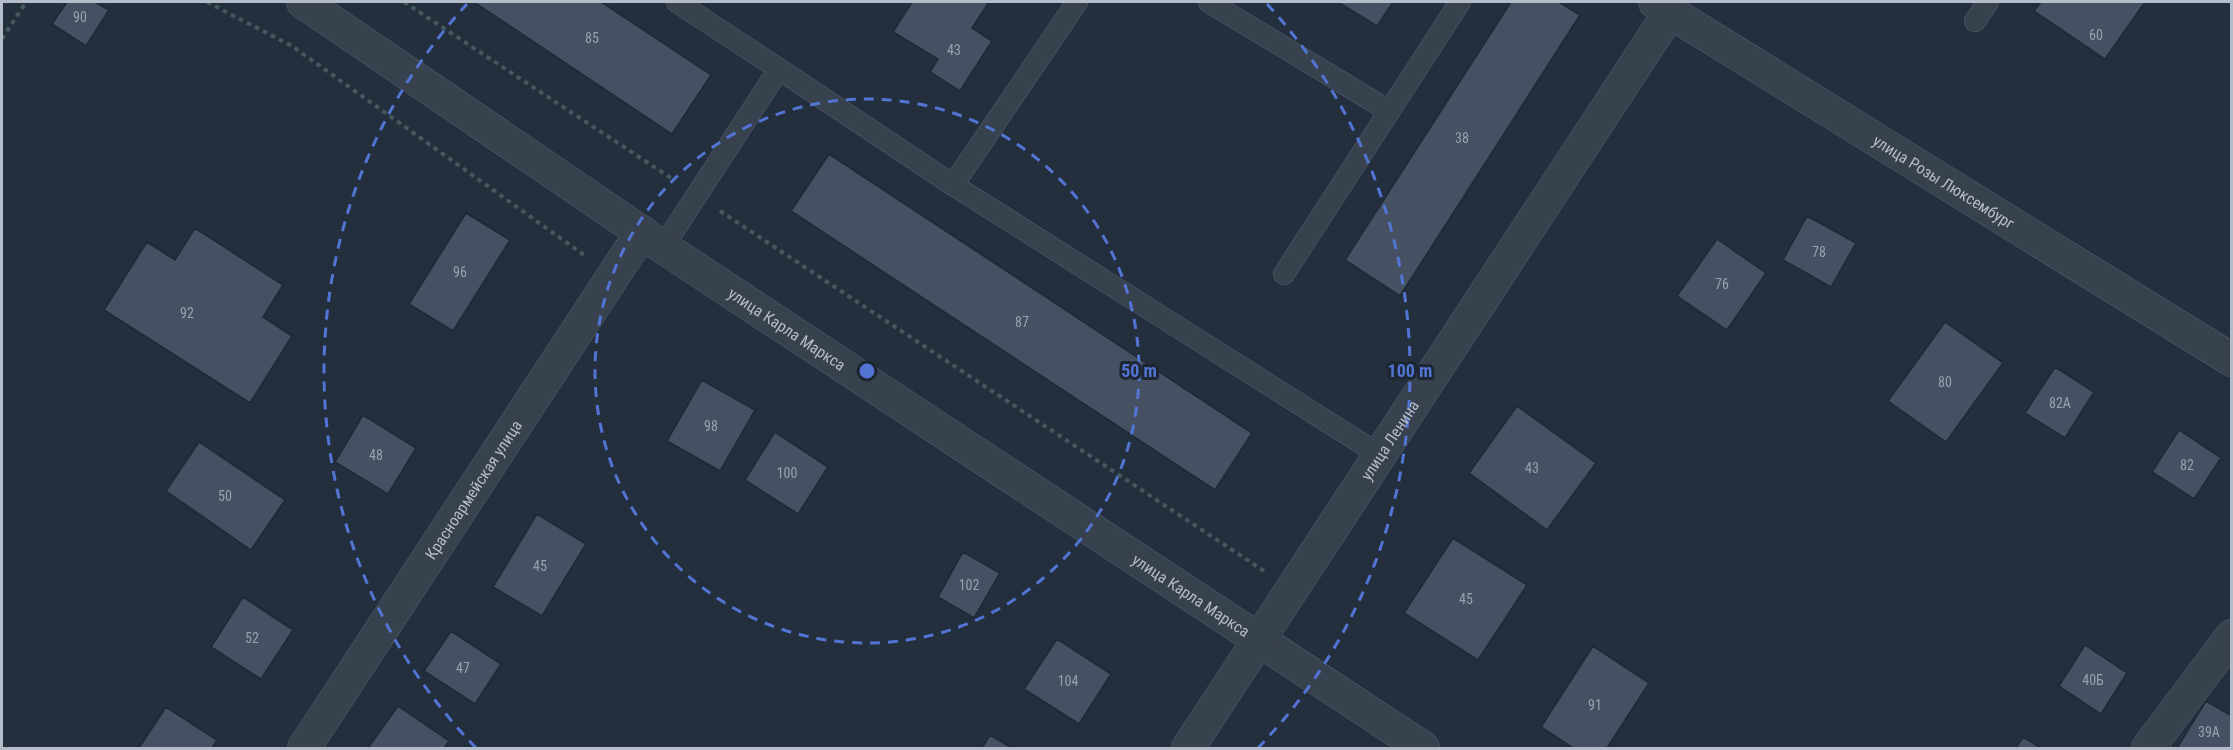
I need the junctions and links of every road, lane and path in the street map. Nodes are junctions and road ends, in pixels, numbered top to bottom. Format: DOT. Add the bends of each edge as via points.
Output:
graph roads {
  1 [pos="26,2"];
  2 [pos="207,2"];
  3 [pos="303,2"];
  4 [pos="404,2"];
  5 [pos="677,2"];
  6 [pos="1077,2"];
  7 [pos="1209,2"];
  8 [pos="1460,2"];
  9 [pos="1988,2"];
  10 [pos="1662,7"];
  11 [pos="1975,21"];
  12 [pos="2,39"];
  13 [pos="779,69"];
  14 [pos="1389,111"];
  15 [pos="953,184"];
  16 [pos="697,195"];
  17 [pos="653,240"];
  18 [pos="1284,274"];
  19 [pos="614,276"];
  20 [pos="2232,360"];
  21 [pos="1380,455"];
  22 [pos="1292,589"];
  23 [pos="2232,636"];
  24 [pos="1259,641"];
  25 [pos="304,748"];
  26 [pos="1188,748"];
  27 [pos="1423,748"];
  28 [pos="2148,748"];
  1 -- 12 [label="path"];
  2 -- 19 [label="path" via="292,46"];
  3 -- 17 [label="street, улица Карла Маркса"];
  4 -- 16 [label="path"];
  5 -- 13 [label="lane"];
  6 -- 15 [label="lane"];
  7 -- 14 [label="lane"];
  8 -- 14 [label="lane"];
  9 -- 11 [label="lane"];
  10 -- 20 [label="street, улица Розы Люксембург"];
  10 -- 21 [label="street, улица Ленина"];
  13 -- 15 [label="lane"];
  13 -- 16 [label="lane"];
  14 -- 18 [label="lane"];
  15 -- 21 [label="lane"];
  16 -- 17 [label="lane"];
  16 -- 22 [label="path"];
  17 -- 19 [label="street, Красноармейская улица"];
  17 -- 24 [label="street, улица Карла Маркса"];
  19 -- 25 [label="street, Красноармейская улица"];
  21 -- 22 [label="street, улица Ленина"];
  22 -- 24 [label="street, улица Ленина"];
  23 -- 28 [label="street"];
  24 -- 26 [label="street, улица Ленина"];
  24 -- 27 [label="street, улица Карла Маркса"];
}
